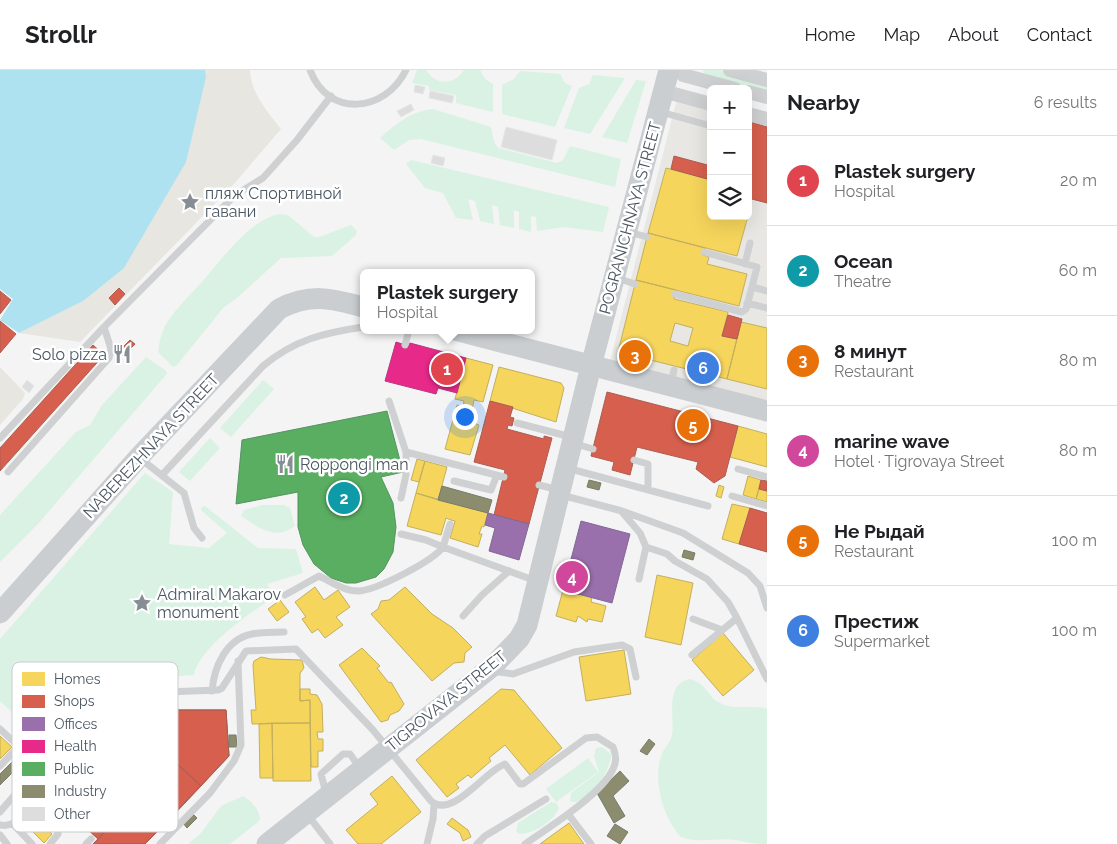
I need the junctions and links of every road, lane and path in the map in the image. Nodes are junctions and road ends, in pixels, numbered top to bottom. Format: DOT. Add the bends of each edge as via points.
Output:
graph roads {
  1 [pos="310,70"];
  2 [pos="406,70"];
  3 [pos="730,70"];
  4 [pos="676,73"];
  5 [pos="767,80"];
  6 [pos="720,85"];
  7 [pos="752,93"];
  8 [pos="331,96"];
  9 [pos="767,97"];
  10 [pos="661,102"];
  11 [pos="707,104"];
  12 [pos="752,115"];
  13 [pos="767,119"];
  14 [pos="707,124"];
  15 [pos="627,232"];
  16 [pos="647,237"];
  17 [pos="750,242"];
  18 [pos="704,252"];
  19 [pos="745,264"];
  20 [pos="614,278"];
  21 [pos="636,284"];
  22 [pos="752,287"];
  23 [pos="767,291"];
  24 [pos="675,294"];
  25 [pos="748,303"];
  26 [pos="360,306"];
  27 [pos="766,308"];
  28 [pos="104,326"];
  29 [pos="360,328"];
  30 [pos="408,334"];
  31 [pos="470,334"];
  32 [pos="405,345"];
  33 [pos="591,366"];
  34 [pos="389,401"];
  35 [pos="767,411"];
  36 [pos="518,423"];
  37 [pos="0,438"];
  38 [pos="580,443"];
  39 [pos="406,452"];
  40 [pos="139,457"];
  41 [pos="634,460"];
  42 [pos="567,468"];
  43 [pos="738,469"];
  44 [pos="8,472"];
  45 [pos="162,475"];
  46 [pos="767,477"];
  47 [pos="454,481"];
  48 [pos="539,486"];
  49 [pos="648,490"];
  50 [pos="561,493"];
  51 [pos="732,496"];
  52 [pos="401,498"];
  53 [pos="708,506"];
  54 [pos="767,506"];
  55 [pos="622,511"];
  56 [pos="450,524"];
  57 [pos="401,534"];
  58 [pos="202,538"];
  59 [pos="443,547"];
  60 [pos="646,547"];
  61 [pos="509,571"];
  62 [pos="639,579"];
  63 [pos="539,582"];
  64 [pos="285,595"];
  65 [pos="767,608"];
  66 [pos="0,613"];
  67 [pos="463,616"];
  68 [pos="737,618"];
  69 [pos="693,619"];
  70 [pos="722,630"];
  71 [pos="284,632"];
  72 [pos="692,655"];
  73 [pos="238,661"];
  74 [pos="493,666"];
  75 [pos="636,677"];
  76 [pos="767,679"];
  77 [pos="212,690"];
  78 [pos="178,691"];
  79 [pos="0,729"];
  80 [pos="12,740"];
  81 [pos="388,748"];
  82 [pos="12,753"];
  83 [pos="0,766"];
  84 [pos="12,798"];
  85 [pos="546,800"];
  86 [pos="434,804"];
  87 [pos="0,812"];
  88 [pos="306,813"];
  89 [pos="568,814"];
  90 [pos="178,826"];
  91 [pos="21,832"];
  92 [pos="58,832"];
  93 [pos="172,832"];
  94 [pos="0,835"];
  95 [pos="274,842"];
  96 [pos="7,844"];
  97 [pos="32,844"];
  98 [pos="50,844"];
  99 [pos="160,844"];
  100 [pos="330,844"];
  101 [pos="427,844"];
  102 [pos="477,844"];
  103 [pos="525,844"];
  104 [pos="591,844"];
  1 -- 8 [label="lane" via="321,88"];
  2 -- 8 [label="lane" via="392,91 381,99 369,103 343,102"];
  3 -- 5 [label="street"];
  4 -- 6 [label="street"];
  4 -- 10 [label="main road, POGRANICHNAYA STREET"];
  7 -- 9 [label="street"];
  8 -- 28 [label="lane" via="298,140 263,178 235,195"];
  10 -- 11 [label="street"];
  10 -- 14 [label="lane"];
  10 -- 15 [label="main road, POGRANICHNAYA STREET"];
  12 -- 13 [label="street"];
  15 -- 16 [label="lane"];
  15 -- 20 [label="main road, POGRANICHNAYA STREET"];
  17 -- 19 [label="lane"];
  18 -- 19 [label="lane"];
  19 -- 22 [label="lane" via="757,267"];
  20 -- 21 [label="lane"];
  20 -- 33 [label="main road, POGRANICHNAYA STREET"];
  22 -- 23 [label="lane"];
  22 -- 25 [label="lane"];
  24 -- 25 [label="lane" via="742,312"];
  25 -- 27 [label="lane"];
  26 -- 40 [label="main road, NABEREZHNAYA STREET" via="315,297 295,301 279,309"];
  28 -- 37 [label="lane"];
  28 -- 44 [label="lane" via="111,349 109,358"];
  29 -- 45 [label="lane" via="311,337 280,352 263,366"];
  30 -- 32 [label="lane"];
  31 -- 33 [label="main road"];
  33 -- 35 [label="main road" via="672,378"];
  33 -- 38 [label="main road, TIGROVAYA STREET"];
  34 -- 39 [label="lane"];
  36 -- 38 [label="lane"];
  38 -- 42 [label="main road, TIGROVAYA STREET"];
  39 -- 47 [label="lane" via="501,476 491,490"];
  39 -- 52 [label="lane"];
  40 -- 45 [label="lane"];
  40 -- 66 [label="main road, NABEREZHNAYA STREET"];
  41 -- 49 [label="lane" via="648,464"];
  42 -- 49 [label="lane"];
  42 -- 50 [label="main road, TIGROVAYA STREET"];
  43 -- 46 [label="lane"];
  45 -- 58 [label="lane" via="184,493 194,528"];
  48 -- 50 [label="lane"];
  49 -- 53 [label="lane"];
  50 -- 55 [label="lane"];
  50 -- 63 [label="main road, TIGROVAYA STREET"];
  51 -- 54 [label="lane"];
  55 -- 60 [label="lane" via="640,533"];
  55 -- 65 [label="lane" via="683,533 748,573 760,586"];
  56 -- 59 [label="lane"];
  57 -- 59 [label="lane"];
  59 -- 61 [label="lane"];
  59 -- 64 [label="lane" via="431,557 372,588 348,590 319,576"];
  60 -- 62 [label="lane"];
  60 -- 68 [label="lane" via="668,554 707,579 728,602"];
  61 -- 63 [label="lane"];
  61 -- 67 [label="lane"];
  63 -- 74 [label="main road, TIGROVAYA STREET" via="527,625 519,640"];
  68 -- 70 [label="lane"];
  68 -- 76 [label="lane"];
  69 -- 70 [label="lane"];
  70 -- 72 [label="lane"];
  71 -- 77 [label="lane" via="253,634 240,640 219,661 213,672"];
  73 -- 77 [label="lane" via="222,688"];
  73 -- 81 [label="lane" via="248,650 296,650"];
  73 -- 90 [label="lane" via="239,753 210,793"];
  74 -- 75 [label="lane" via="499,672 513,674 574,652 625,645 632,652"];
  74 -- 81 [label="main road, TIGROVAYA STREET"];
  77 -- 78 [label="lane"];
  79 -- 80 [label="lane"];
  81 -- 86 [label="lane"];
  81 -- 88 [label="main road, TIGROVAYA STREET"];
  82 -- 83 [label="lane"];
  84 -- 87 [label="lane"];
  85 -- 102 [label="lane"];
  86 -- 89 [label="lane" via="450,805 505,764 523,784 586,738 606,740 616,754 613,770"];
  86 -- 101 [label="lane"];
  88 -- 95 [label="main road, TIGROVAYA STREET"];
  88 -- 100 [label="lane"];
  89 -- 103 [label="lane"];
  89 -- 104 [label="lane"];
  91 -- 97 [label="lane"];
  92 -- 98 [label="lane"];
  93 -- 99 [label="lane"];
  94 -- 96 [label="lane"];
}
